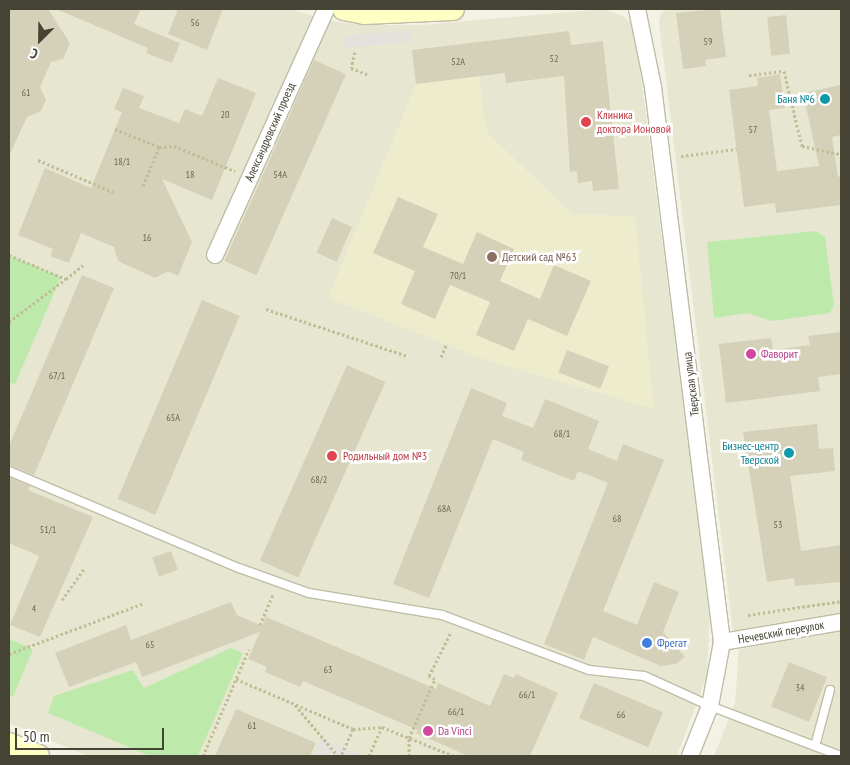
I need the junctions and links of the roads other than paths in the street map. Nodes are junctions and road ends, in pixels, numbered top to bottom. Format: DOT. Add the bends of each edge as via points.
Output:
graph roads {
  1 [pos="326,9"];
  2 [pos="344,9"];
  3 [pos="453,9"];
  4 [pos="637,9"];
  5 [pos="215,255"];
  6 [pos="9,471"];
  7 [pos="841,622"];
  8 [pos="722,642"];
  9 [pos="830,690"];
  10 [pos="710,706"];
  11 [pos="9,744"];
  12 [pos="815,746"];
  13 [pos="38,756"];
  14 [pos="690,756"];
  15 [pos="841,756"];
  1 -- 5 [label="street, Александровский проезд"];
  2 -- 3 [label="street" via="364,13"];
  4 -- 8 [label="street, Тверская улица" via="654,87"];
  6 -- 10 [label="lane" via="309,593 442,615 589,670 644,676"];
  7 -- 8 [label="street, Нечевский переулок"];
  8 -- 10 [label="street, Тверская улица"];
  9 -- 12 [label="lane"];
  10 -- 12 [label="lane"];
  10 -- 14 [label="street, Тверская улица"];
  11 -- 13 [label="street"];
  12 -- 15 [label="lane"];
}
